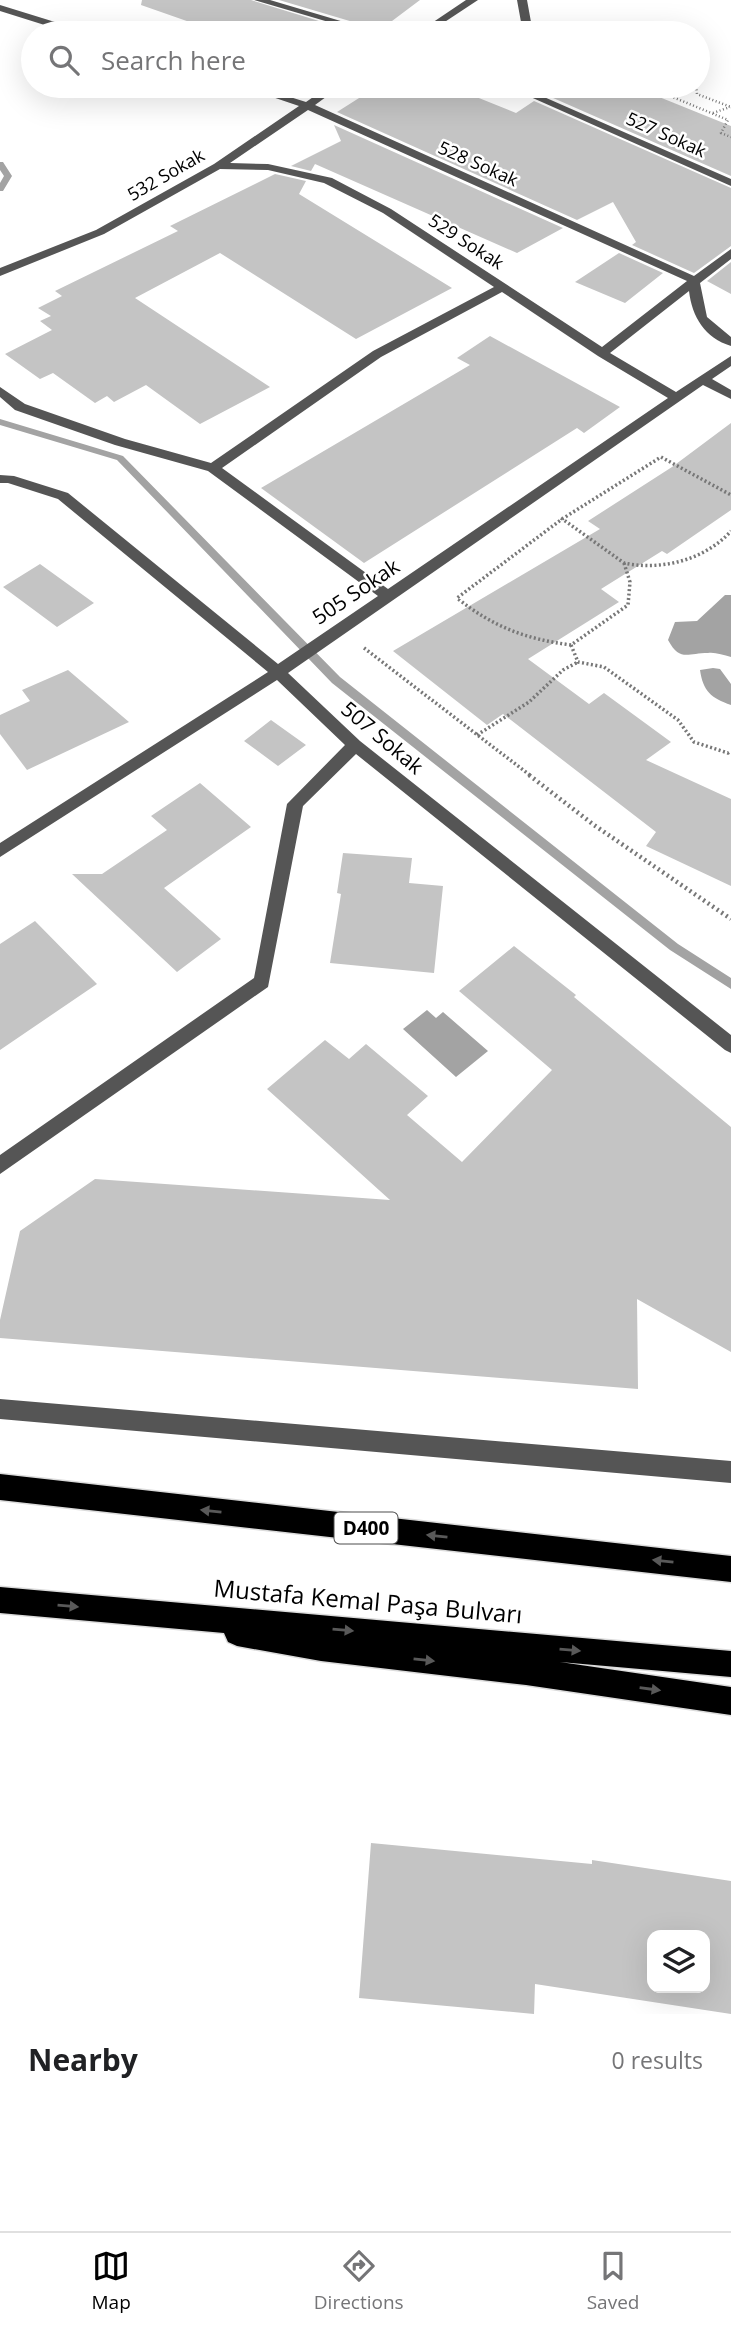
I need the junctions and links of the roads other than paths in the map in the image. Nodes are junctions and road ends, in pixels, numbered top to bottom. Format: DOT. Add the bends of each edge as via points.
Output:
graph roads {
  1 [pos="8,0"];
  2 [pos="259,0"];
  3 [pos="473,0"];
  4 [pos="522,0"];
  5 [pos="528,0"];
  6 [pos="0,6"];
  7 [pos="527,17"];
  8 [pos="44,21"];
  9 [pos="333,21"];
  10 [pos="441,21"];
  11 [pos="527,21"];
  12 [pos="283,98"];
  13 [pos="316,98"];
  14 [pos="545,98"];
  15 [pos="305,105"];
  16 [pos="218,166"];
  17 [pos="731,183"];
  18 [pos="731,253"];
  19 [pos="0,272"];
  20 [pos="694,280"];
  21 [pos="503,287"];
  22 [pos="731,342"];
  23 [pos="602,353"];
  24 [pos="731,360"];
  25 [pos="702,379"];
  26 [pos="0,391"];
  27 [pos="731,395"];
  28 [pos="676,397"];
  29 [pos="213,468"];
  30 [pos="0,479"];
  31 [pos="388,596"];
  32 [pos="278,673"];
  33 [pos="355,745"];
  34 [pos="0,850"];
  35 [pos="731,1045"];
  36 [pos="0,1166"];
  37 [pos="0,1409"];
  38 [pos="731,1472"];
  39 [pos="0,1487"];
  40 [pos="731,1569"];
  41 [pos="0,1600"];
  42 [pos="115,1610"];
  43 [pos="731,1664"];
  44 [pos="731,1701"];
  1 -- 6 [label="street"];
  2 -- 9 [label="street"];
  3 -- 10 [label="street"];
  4 -- 7 [label="street"];
  5 -- 7 [label="street"];
  6 -- 8 [label="street"];
  7 -- 11 [label="street"];
  12 -- 15 [label="street, 528 Sokak"];
  13 -- 15 [label="street, 532 Sokak"];
  14 -- 17 [label="street, 527 Sokak"];
  15 -- 16 [label="street, 532 Sokak"];
  15 -- 20 [label="street, 528 Sokak"];
  16 -- 19 [label="street, 532 Sokak" via="100,232"];
  16 -- 21 [label="street, 529 Sokak" via="268,167 328,180 387,211"];
  18 -- 20 [label="street"];
  20 -- 22 [label="street" via="696,304 705,326"];
  20 -- 23 [label="street"];
  21 -- 23 [label="street, 529 Sokak"];
  21 -- 29 [label="street" via="377,354"];
  23 -- 28 [label="street, 529 Sokak"];
  24 -- 25 [label="street, 505 Sokak"];
  25 -- 27 [label="street"];
  25 -- 28 [label="street, 505 Sokak"];
  26 -- 29 [label="street" via="20,407"];
  28 -- 31 [label="street, 505 Sokak"];
  29 -- 31 [label="street"];
  30 -- 32 [label="street, 507 Sokak" via="63,496"];
  31 -- 32 [label="street, 505 Sokak"];
  32 -- 33 [label="street, 507 Sokak"];
  32 -- 34 [label="street, 505 Sokak"];
  33 -- 35 [label="street, 507 Sokak"];
  33 -- 36 [label="street" via="295,804 262,982"];
  37 -- 38 [label="street"];
  40 -- 39 [label="highway, D400, one-way"];
  41 -- 42 [label="highway, Mustafa Kemal Paşa Bulvarı, one-way"];
  42 -- 43 [label="highway, Mustafa Kemal Paşa Bulvarı, one-way"];
  42 -- 44 [label="highway, one-way" via="321,1648"];
}
